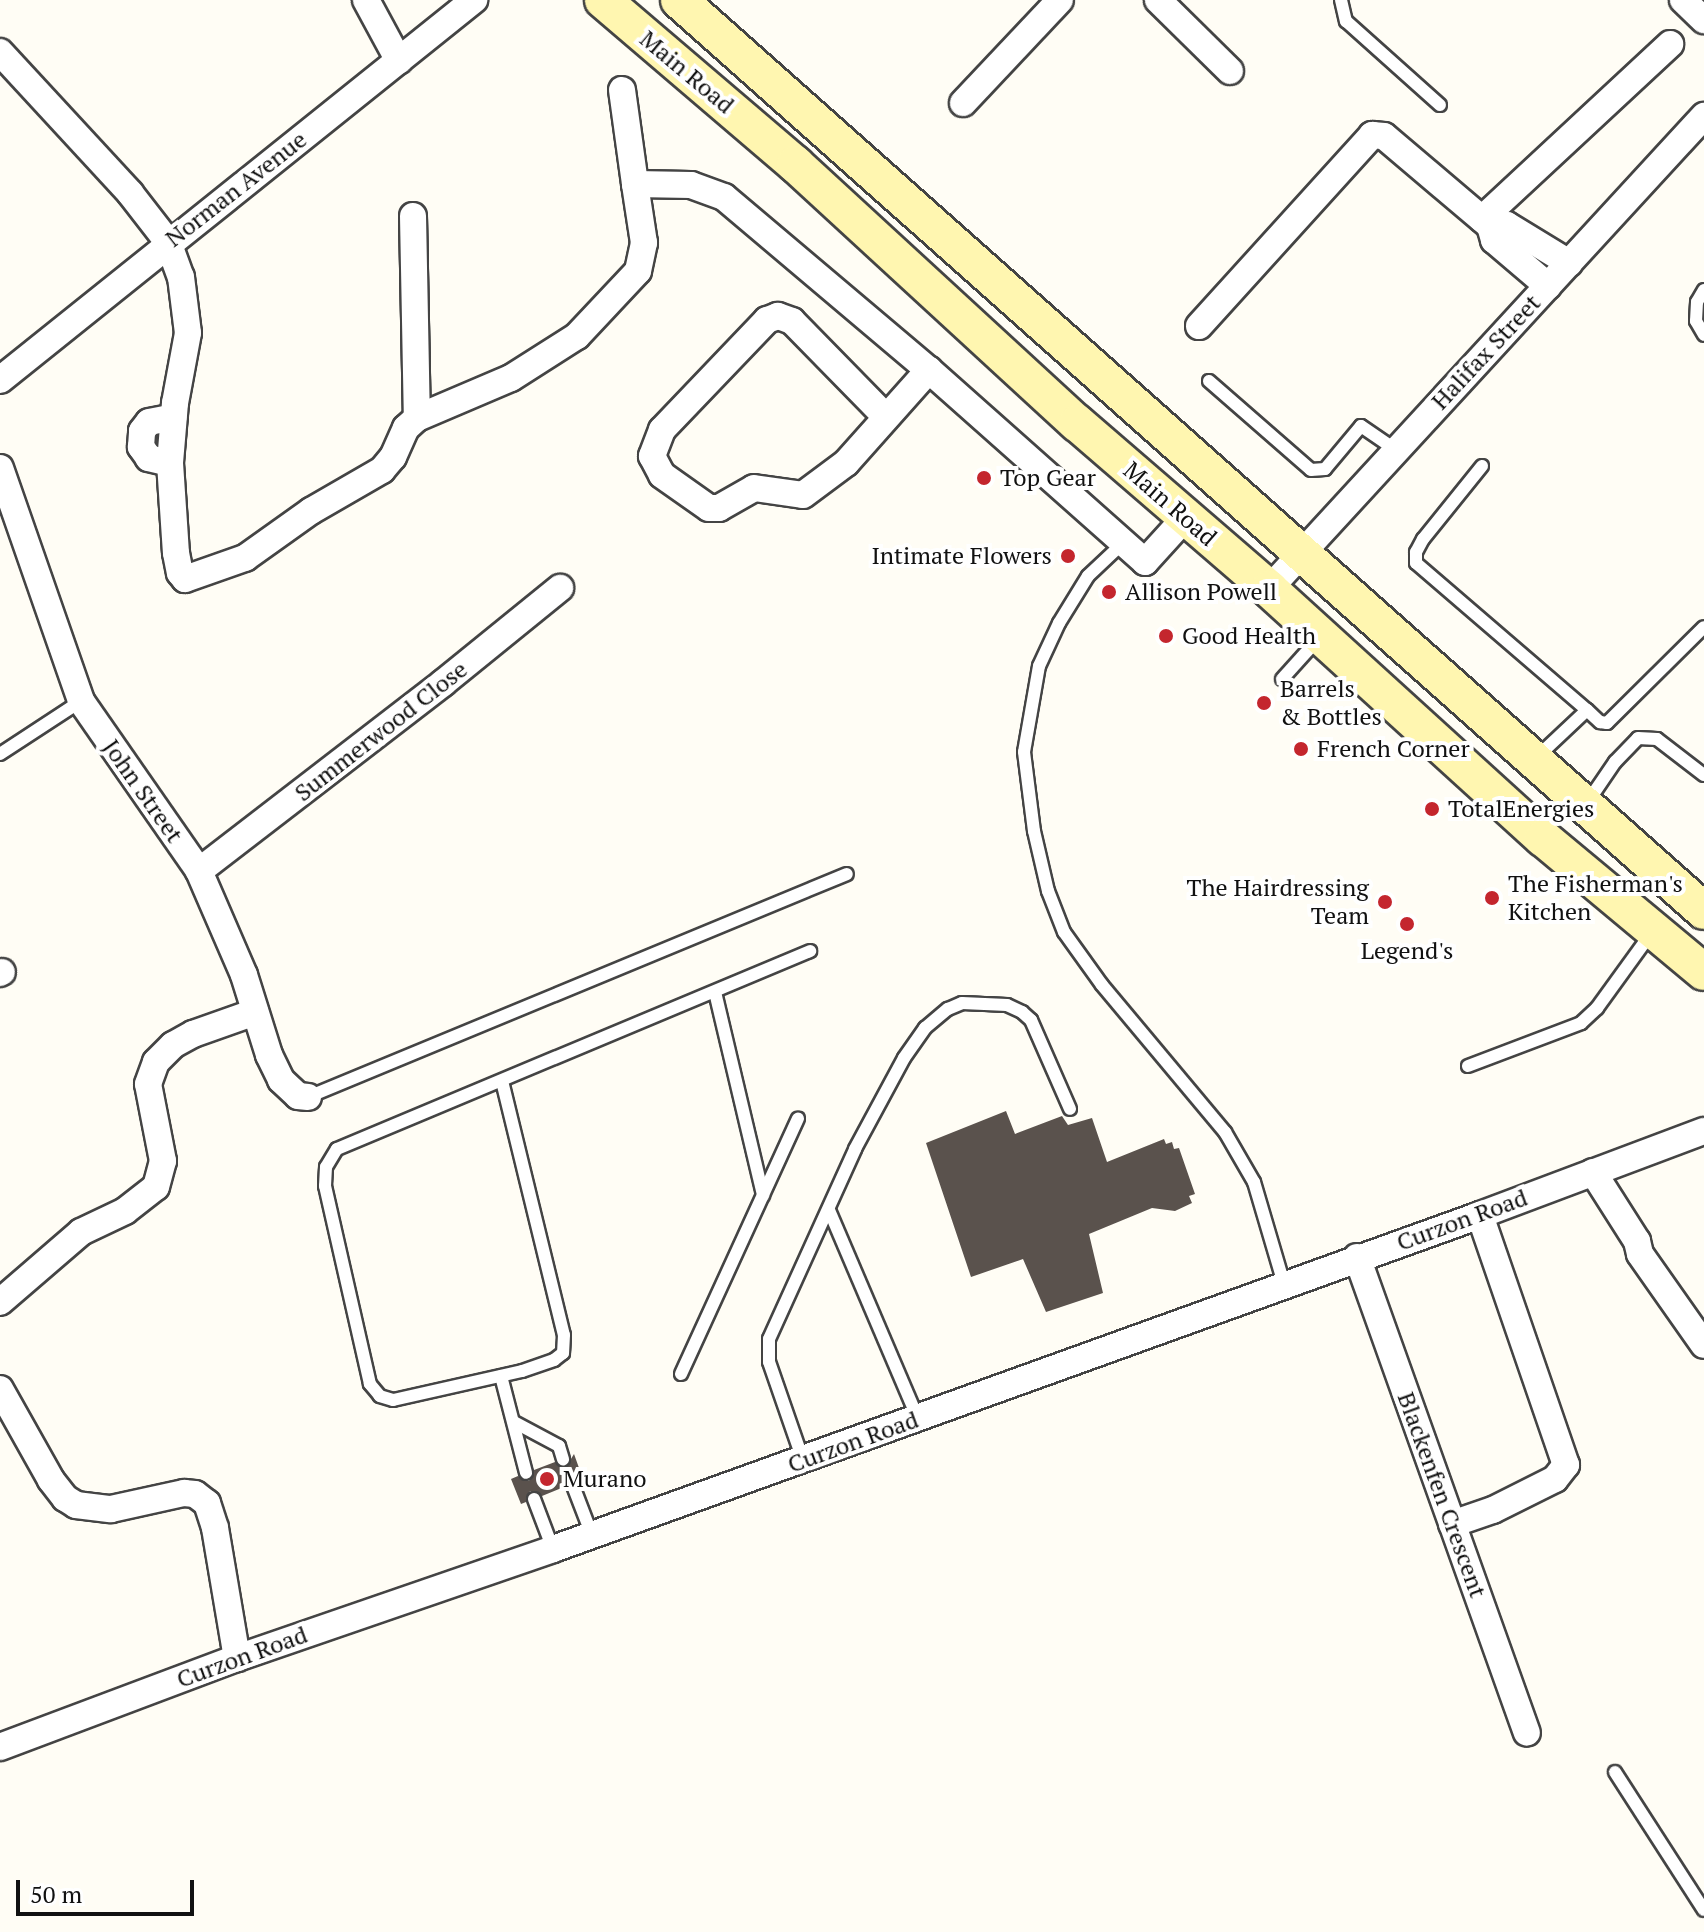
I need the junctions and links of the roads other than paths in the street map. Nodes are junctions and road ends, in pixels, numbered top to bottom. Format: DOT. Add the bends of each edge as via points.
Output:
graph roads {
  1 [pos="366,0"];
  2 [pos="474,0"];
  3 [pos="603,0"];
  4 [pos="679,0"];
  5 [pos="1060,0"];
  6 [pos="1158,0"];
  7 [pos="1341,0"];
  8 [pos="1683,0"];
  9 [pos="1704,20"];
  10 [pos="1670,44"];
  11 [pos="0,52"];
  12 [pos="399,61"];
  13 [pos="1230,71"];
  14 [pos="622,90"];
  15 [pos="963,103"];
  16 [pos="1440,105"];
  17 [pos="1704,116"];
  18 [pos="635,184"];
  19 [pos="413,216"];
  20 [pos="1486,222"];
  21 [pos="168,242"];
  22 [pos="1569,263"];
  23 [pos="1548,286"];
  24 [pos="1704,290"];
  25 [pos="1199,326"];
  26 [pos="1704,335"];
  27 [pos="929,370"];
  28 [pos="0,380"];
  29 [pos="1209,381"];
  30 [pos="886,417"];
  31 [pos="417,418"];
  32 [pos="1396,450"];
  33 [pos="1482,466"];
  34 [pos="0,468"];
  35 [pos="1185,518"];
  36 [pos="1123,543"];
  37 [pos="1300,552"];
  38 [pos="560,588"];
  39 [pos="1269,589"];
  40 [pos="1704,627"];
  41 [pos="1320,636"];
  42 [pos="1282,679"];
  43 [pos="81,701"];
  44 [pos="1587,710"];
  45 [pos="0,754"];
  46 [pos="1532,761"];
  47 [pos="1704,775"];
  48 [pos="1584,807"];
  49 [pos="199,871"];
  50 [pos="847,874"];
  51 [pos="1704,911"];
  52 [pos="1652,932"];
  53 [pos="810,951"];
  54 [pos="1704,972"];
  55 [pos="715,992"];
  56 [pos="255,1012"];
  57 [pos="1468,1066"];
  58 [pos="502,1081"];
  59 [pos="308,1097"];
  60 [pos="1070,1109"];
  61 [pos="798,1118"];
  62 [pos="1704,1131"];
  63 [pos="1586,1174"];
  64 [pos="763,1195"];
  65 [pos="829,1210"];
  66 [pos="1480,1215"];
  67 [pos="1357,1257"];
  68 [pos="1284,1284"];
  69 [pos="0,1302"];
  70 [pos="1704,1345"];
  71 [pos="681,1374"];
  72 [pos="501,1376"];
  73 [pos="0,1389"];
  74 [pos="918,1419"];
  75 [pos="514,1422"];
  76 [pos="563,1459"];
  77 [pos="803,1460"];
  78 [pos="526,1473"];
  79 [pos="572,1483"];
  80 [pos="534,1499"];
  81 [pos="1452,1524"];
  82 [pos="592,1535"];
  83 [pos="553,1549"];
  84 [pos="237,1658"];
  85 [pos="1527,1733"];
  86 [pos="0,1747"];
  87 [pos="1615,1772"];
  88 [pos="1704,1910"];
  1 -- 12 [label="street"];
  2 -- 12 [label="street, Norman Avenue"];
  3 -- 35 [label="main road, Main Road" via="795,164"];
  4 -- 37 [label="main road, Main Road"];
  5 -- 15 [label="street"];
  6 -- 13 [label="street"];
  7 -- 16 [label="lane" via="1346,21"];
  8 -- 9 [label="street"];
  10 -- 20 [label="street"];
  11 -- 21 [label="street"];
  12 -- 21 [label="street, Norman Avenue"];
  14 -- 18 [label="street"];
  17 -- 22 [label="street, Halifax Street"];
  18 -- 27 [label="street" via="691,185 724,197"];
  18 -- 31 [label="street" via="643,256 624,290 556,352 511,378"];
  19 -- 31 [label="street"];
  20 -- 22 [label="street" via="1507,225"];
  20 -- 23 [label="street" via="1494,240"];
  20 -- 25 [label="street" via="1384,136 1372,135"];
  21 -- 28 [label="street, Norman Avenue"];
  21 -- 31 [label="street" via="181,277 188,333 170,463 181,577 190,580 245,558 382,470"];
  22 -- 23 [label="street, Halifax Street"];
  23 -- 32 [label="street, Halifax Street"];
  24 -- 26 [label="lane" via="1696,321"];
  27 -- 30 [label="street"];
  27 -- 36 [label="street"];
  29 -- 32 [label="lane" via="1311,470 1325,469 1361,426"];
  30 -- 30 [label="street" via="846,463 798,496 754,488 719,508 709,508 662,475 652,456 662,430 767,320 778,316 792,321"];
  32 -- 37 [label="street, Halifax Street"];
  33 -- 44 [label="lane" via="1423,539 1416,563"];
  34 -- 43 [label="street, John Street"];
  35 -- 36 [label="street" via="1145,562"];
  35 -- 39 [label="main road, Main Road"];
  36 -- 68 [label="lane" via="1088,576 1039,666 1024,752 1034,831 1064,932 1225,1132 1254,1182"];
  37 -- 39 [label="street, Halifax Street"];
  37 -- 46 [label="main road, Main Road"];
  38 -- 49 [label="street, Summerwood Close"];
  39 -- 41 [label="main road, Main Road"];
  40 -- 44 [label="lane" via="1607,723"];
  41 -- 42 [label="lane"];
  41 -- 52 [label="main road, Main Road"];
  43 -- 45 [label="lane"];
  43 -- 49 [label="street, John Street"];
  44 -- 46 [label="lane"];
  46 -- 48 [label="main road, Main Road"];
  47 -- 48 [label="lane" via="1657,739 1638,738"];
  48 -- 51 [label="main road, Main Road"];
  49 -- 56 [label="street, John Street"];
  50 -- 59 [label="lane"];
  52 -- 54 [label="main road, Main Road"];
  52 -- 57 [label="lane" via="1581,1023"];
  53 -- 55 [label="lane"];
  55 -- 58 [label="lane"];
  55 -- 64 [label="lane"];
  56 -- 59 [label="street, John Street" via="281,1080 298,1096"];
  56 -- 69 [label="street" via="193,1034 156,1062 148,1084 163,1161 156,1187 125,1211 81,1232"];
  58 -- 72 [label="lane" via="564,1335 563,1353 554,1360"];
  58 -- 72 [label="lane" via="337,1149 324,1175 370,1384 380,1396 393,1400"];
  60 -- 65 [label="lane" via="1031,1020 1007,1005 962,1003 925,1028 904,1058"];
  61 -- 64 [label="lane"];
  62 -- 63 [label="street, Curzon Road"];
  63 -- 66 [label="street, Curzon Road"];
  63 -- 70 [label="street" via="1627,1249 1640,1254"];
  64 -- 71 [label="lane"];
  65 -- 74 [label="lane"];
  65 -- 77 [label="lane" via="769,1339 769,1362"];
  66 -- 67 [label="street, Curzon Road"];
  66 -- 81 [label="street" via="1566,1465 1555,1479"];
  67 -- 68 [label="street, Curzon Road"];
  67 -- 81 [label="street, Blackenfen Crescent"];
  68 -- 74 [label="street, Curzon Road"];
  72 -- 75 [label="lane"];
  73 -- 84 [label="street" via="51,1480 76,1505 111,1509 184,1493 207,1503"];
  74 -- 77 [label="street, Curzon Road"];
  75 -- 76 [label="lane" via="559,1446"];
  75 -- 78 [label="lane"];
  77 -- 82 [label="street, Curzon Road"];
  79 -- 82 [label="lane"];
  80 -- 83 [label="lane"];
  81 -- 85 [label="street, Blackenfen Crescent"];
  82 -- 83 [label="street, Curzon Road"];
  83 -- 84 [label="street, Curzon Road"];
  84 -- 86 [label="street, Curzon Road"];
  87 -- 88 [label="lane"];
}
